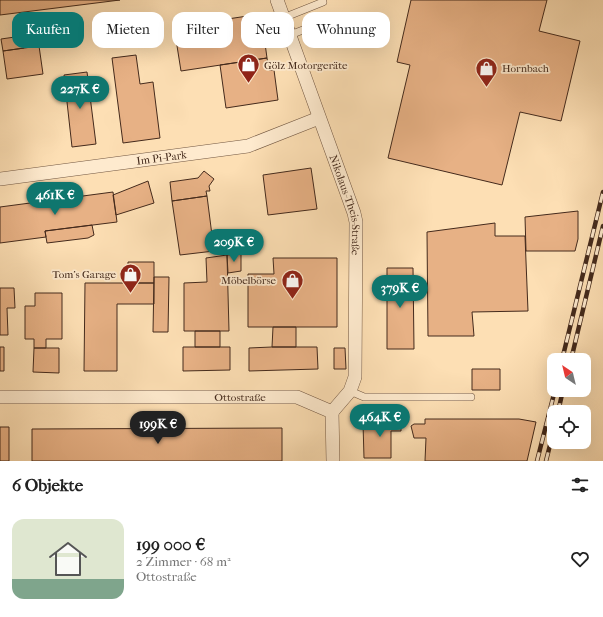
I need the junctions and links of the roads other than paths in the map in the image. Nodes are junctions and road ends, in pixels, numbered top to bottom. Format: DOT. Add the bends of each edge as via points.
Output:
graph roads {
  1 [pos="277,0"];
  2 [pos="323,2"];
  3 [pos="281,12"];
  4 [pos="294,14"];
  5 [pos="294,46"];
  6 [pos="319,118"];
  7 [pos="0,179"];
  8 [pos="350,391"];
  9 [pos="0,397"];
  10 [pos="471,397"];
  11 [pos="332,412"];
  12 [pos="333,461"];
  1 -- 3 [label="street, Nikolaus-Theis-Straße"];
  2 -- 4 [label="lane"];
  5 -- 6 [label="street, Nikolaus-Theis-Straße"];
  6 -- 7 [label="street, Im Pi-Park" via="248,146"];
  6 -- 8 [label="street, Nikolaus-Theis-Straße" via="356,222 355,377"];
  8 -- 10 [label="lane" via="364,397"];
  8 -- 11 [label="street, Nikolaus-Theis-Straße"];
  9 -- 11 [label="street, Ottostraße" via="297,397"];
  11 -- 12 [label="street"];
}
